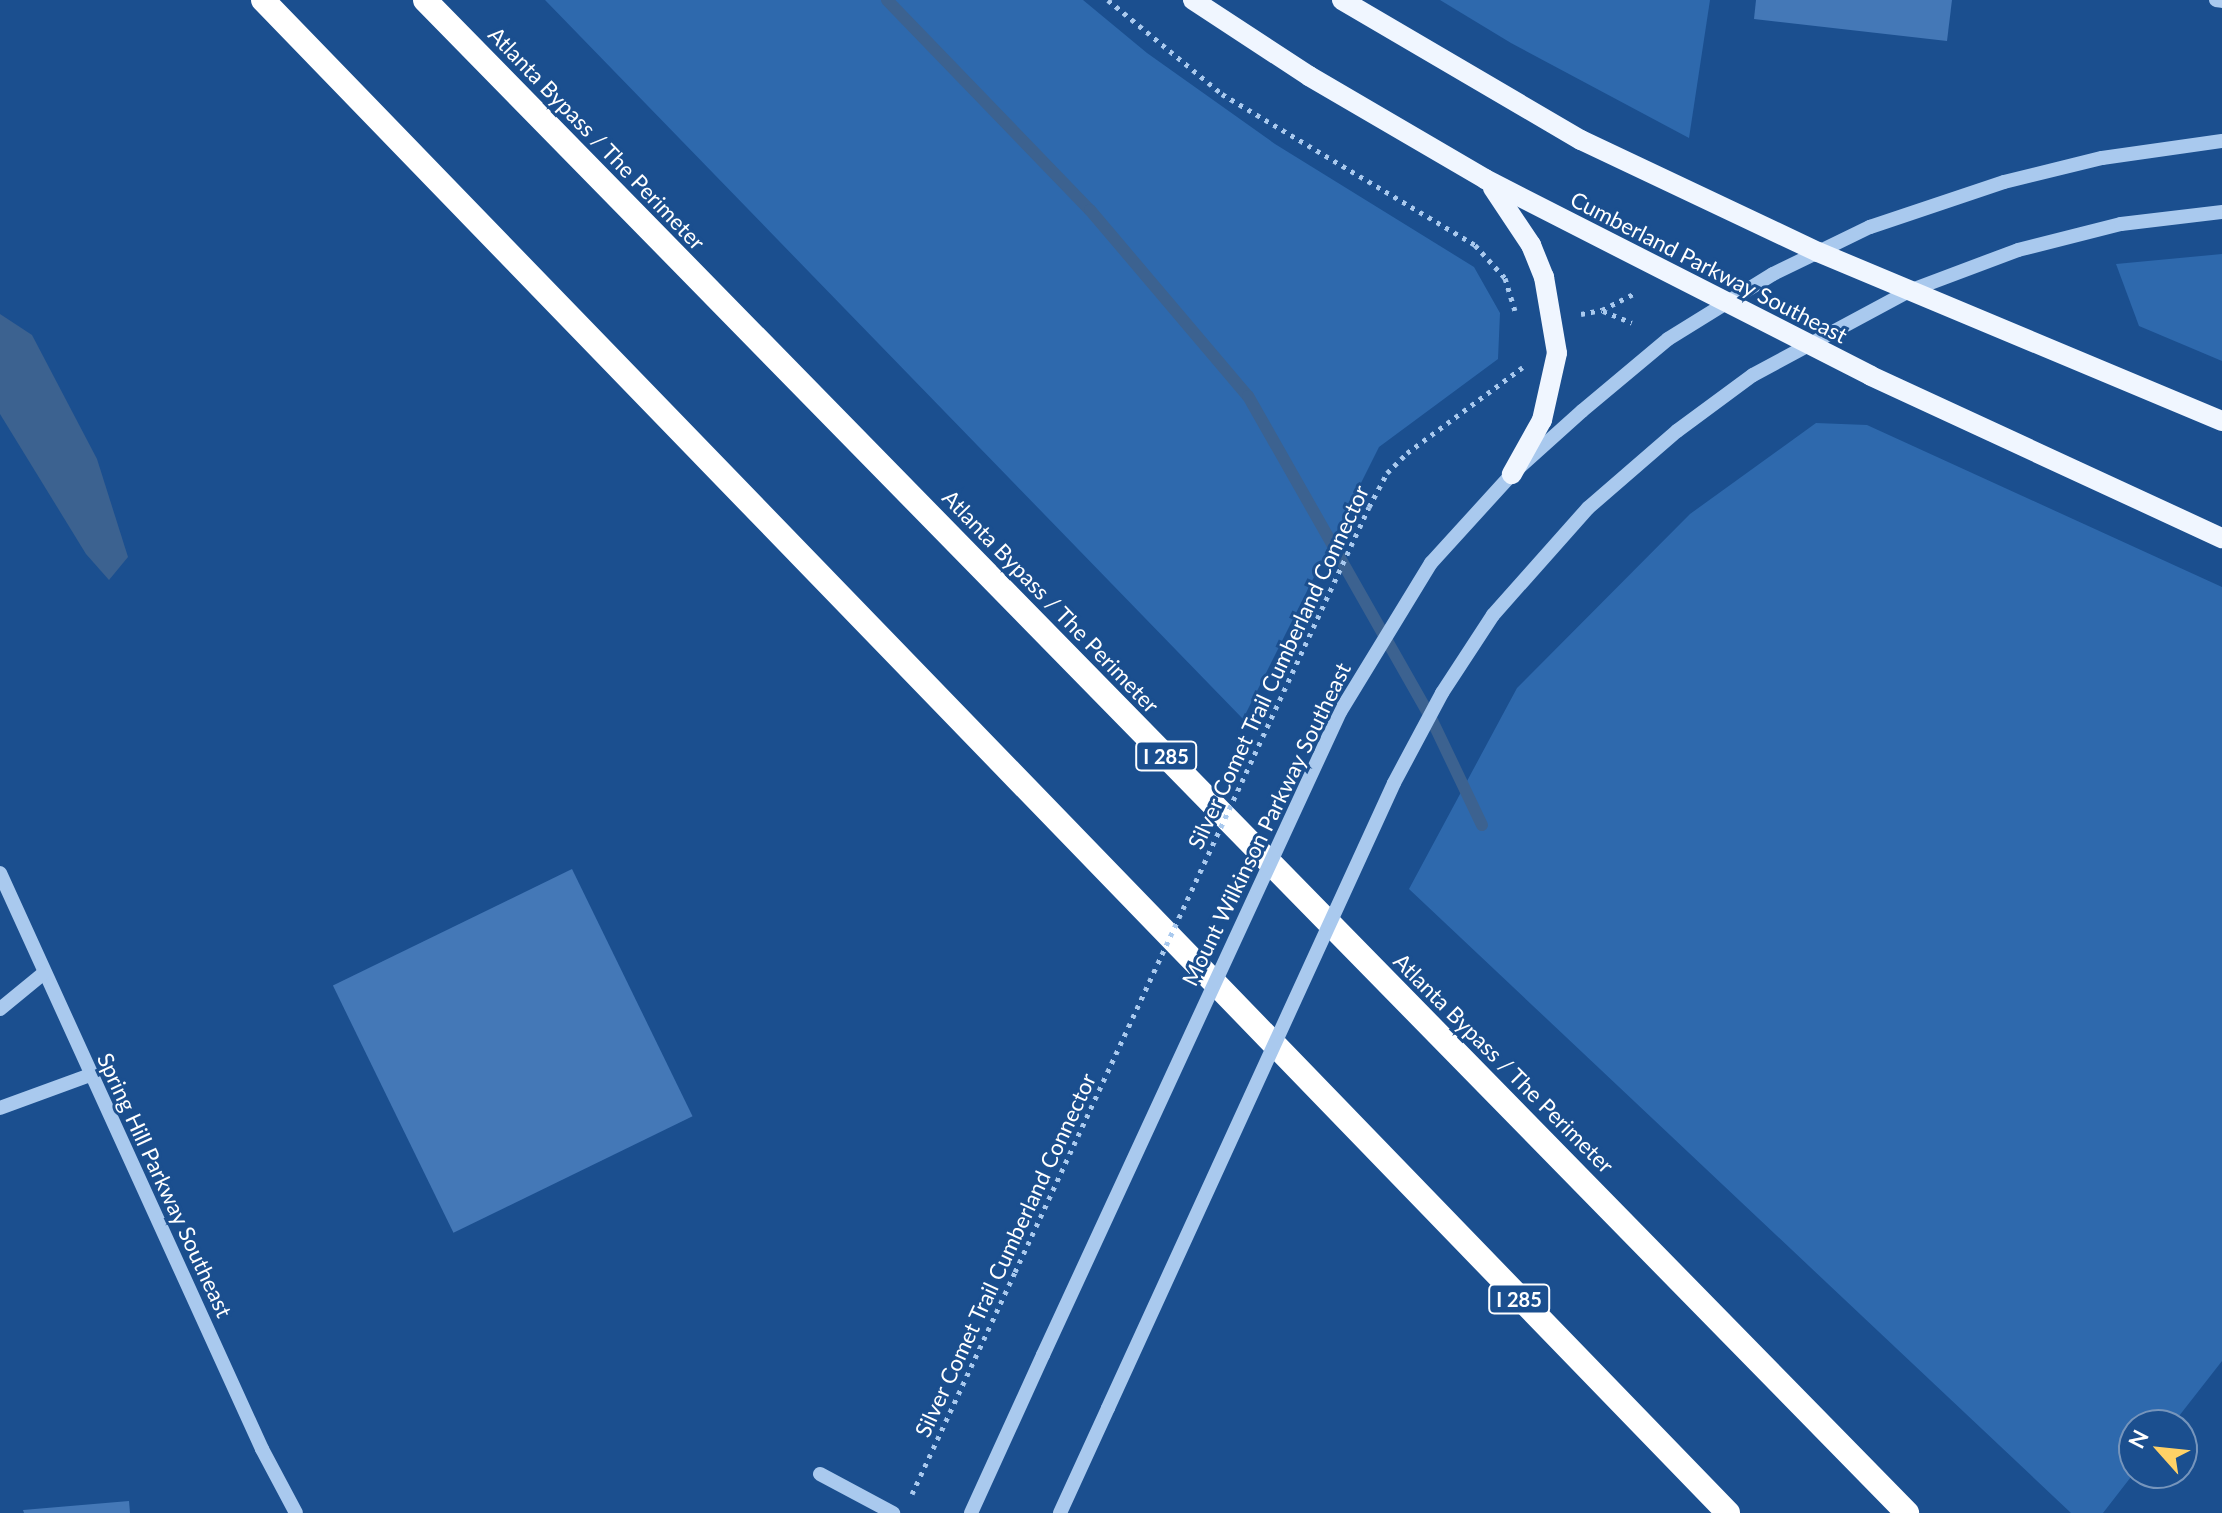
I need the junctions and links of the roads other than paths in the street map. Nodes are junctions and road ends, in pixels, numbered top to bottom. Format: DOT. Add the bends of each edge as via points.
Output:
graph roads {
  1 [pos="263,0"];
  2 [pos="425,0"];
  3 [pos="1193,0"];
  4 [pos="1342,0"];
  5 [pos="2222,141"];
  6 [pos="1485,179"];
  7 [pos="2222,212"];
  8 [pos="1818,252"];
  9 [pos="1909,291"];
  10 [pos="1724,302"];
  11 [pos="1810,344"];
  12 [pos="2222,421"];
  13 [pos="1512,474"];
  14 [pos="2222,538"];
  15 [pos="0,873"];
  16 [pos="44,973"];
  17 [pos="0,1009"];
  18 [pos="90,1075"];
  19 [pos="0,1108"];
  20 [pos="820,1474"];
  21 [pos="296,1513"];
  22 [pos="893,1513"];
  23 [pos="971,1513"];
  24 [pos="1060,1513"];
  25 [pos="1728,1513"];
  26 [pos="1907,1513"];
  1 -- 25 [label="highway, I 285"];
  2 -- 26 [label="highway, Atlanta Bypass / The Perimeter / I 285"];
  3 -- 6 [label="main road, Cumberland Parkway Southeast" via="1323,85"];
  4 -- 8 [label="main road" via="1581,140"];
  5 -- 8 [label="street, Mount Wilkinson Parkway Southeast" via="2102,158 2004,182 1870,227"];
  6 -- 10 [label="main road, Cumberland Parkway Southeast"];
  6 -- 13 [label="main road" via="1531,245 1554,319 1553,391 1531,446"];
  7 -- 9 [label="street" via="2068,234"];
  8 -- 9 [label="main road"];
  8 -- 10 [label="street, Mount Wilkinson Parkway Southeast"];
  9 -- 11 [label="street"];
  9 -- 12 [label="main road"];
  10 -- 11 [label="main road, Cumberland Parkway Southeast"];
  10 -- 13 [label="street, Mount Wilkinson Parkway Southeast" via="1668,339"];
  11 -- 14 [label="main road, Cumberland Parkway Southeast"];
  11 -- 24 [label="street, bridge" via="1753,375 1633,467 1537,562 1493,615 1442,693 1394,783"];
  13 -- 23 [label="street, Mount Wilkinson Parkway Southeast, bridge" via="1431,563 1329,734"];
  15 -- 16 [label="street, Spring Hill Parkway Southeast"];
  16 -- 17 [label="street"];
  16 -- 18 [label="street, Spring Hill Parkway Southeast"];
  18 -- 19 [label="street"];
  18 -- 21 [label="street, Spring Hill Parkway Southeast"];
  20 -- 22 [label="street"];
}
